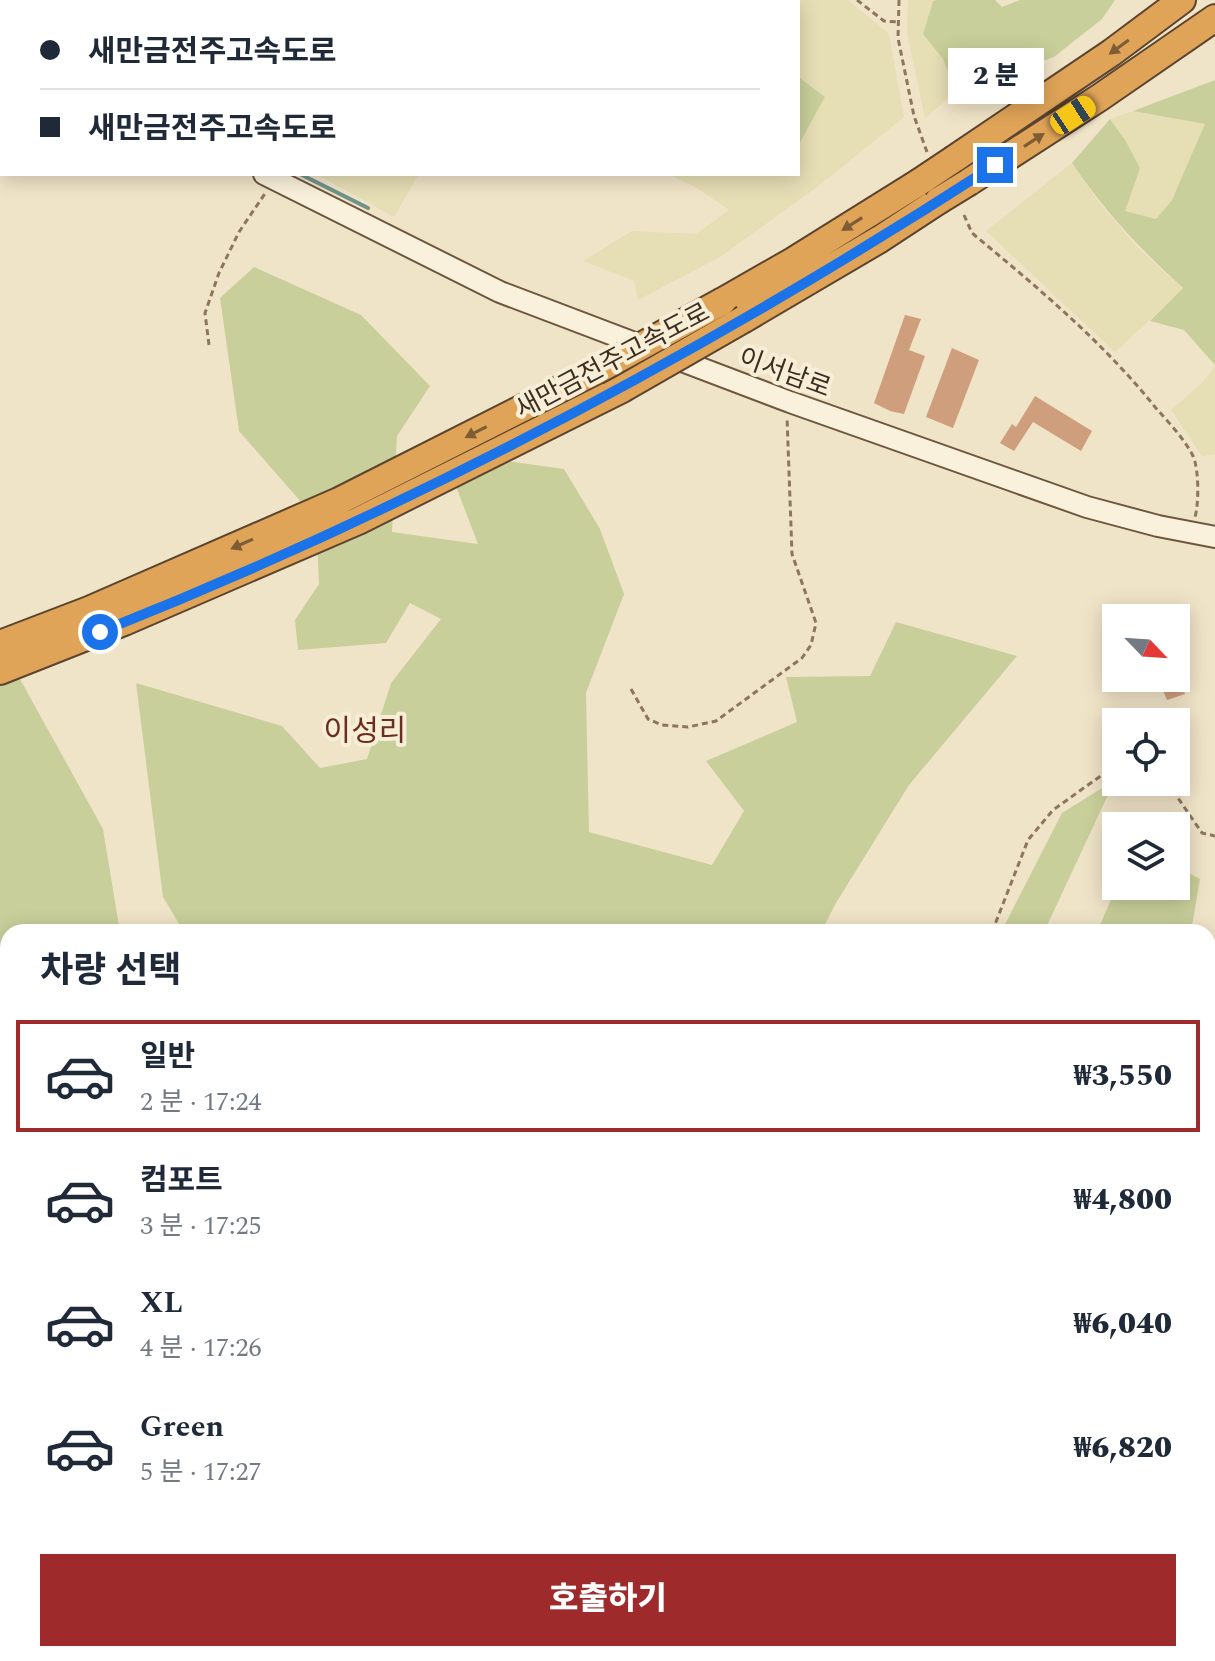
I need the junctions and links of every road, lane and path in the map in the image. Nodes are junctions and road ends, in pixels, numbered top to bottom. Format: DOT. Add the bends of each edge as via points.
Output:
graph roads {
  1 [pos="857,0"];
  2 [pos="899,0"];
  3 [pos="1182,0"];
  4 [pos="1215,18"];
  5 [pos="898,22"];
  6 [pos="927,154"];
  7 [pos="269,177"];
  8 [pos="964,215"];
  9 [pos="209,345"];
  10 [pos="790,402"];
  11 [pos="1191,532"];
  12 [pos="1215,537"];
  13 [pos="0,644"];
  14 [pos="0,671"];
  15 [pos="631,689"];
  16 [pos="1102,775"];
  17 [pos="1177,796"];
  18 [pos="1215,836"];
  19 [pos="995,924"];
  1 -- 5 [label="path" via="884,21"];
  2 -- 5 [label="path"];
  3 -- 13 [label="highway, 새만금전주고속도로, one-way, bridge" via="918,183 793,261 596,371 339,501"];
  14 -- 4 [label="highway, 새만금전주고속도로, one-way, bridge" via="358,521 622,389 868,246"];
  5 -- 6 [label="path" via="911,100"];
  7 -- 9 [label="path" via="219,273 205,313"];
  7 -- 10 [label="main road, 이서남로" via="500,292"];
  8 -- 11 [label="path" via="972,233 1067,313 1179,436 1194,458 1198,505"];
  10 -- 11 [label="main road, 이서남로" via="1087,507"];
  10 -- 15 [label="path" via="786,426 792,554 816,623 811,645 802,658 716,721 662,725 648,719"];
  11 -- 12 [label="main road, 이서남로"];
  16 -- 19 [label="path" via="1053,810 1028,840"];
  17 -- 18 [label="path" via="1202,833"];
}
